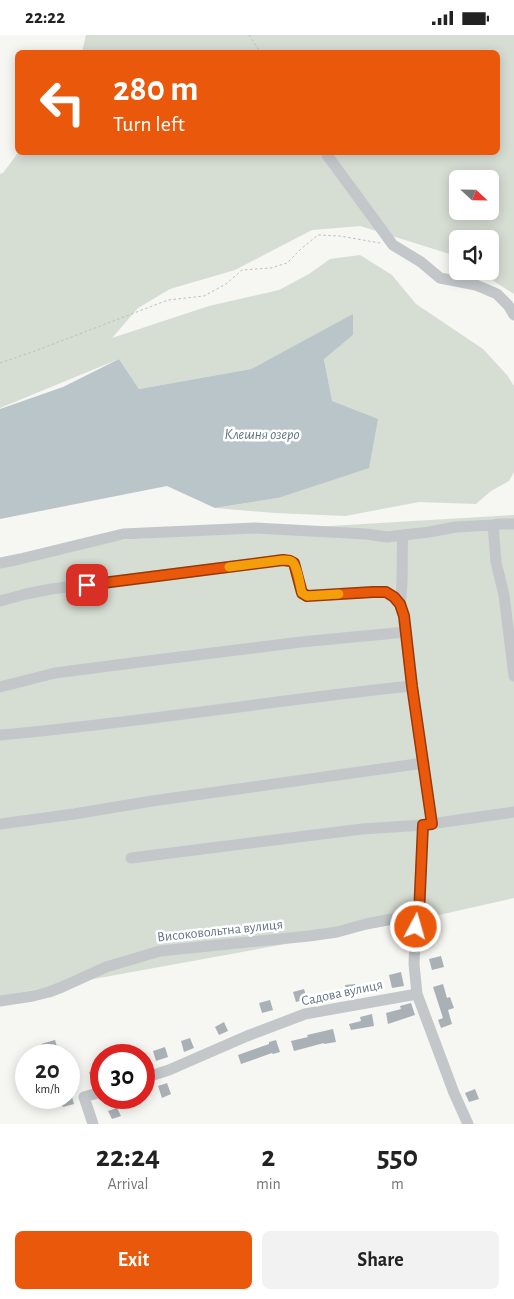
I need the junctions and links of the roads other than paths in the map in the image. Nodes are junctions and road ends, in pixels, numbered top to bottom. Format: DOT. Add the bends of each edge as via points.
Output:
graph roads {
  1 [pos="327,155"];
  2 [pos="514,315"];
  3 [pos="514,524"];
  4 [pos="493,525"];
  5 [pos="403,535"];
  6 [pos="0,563"];
  7 [pos="0,601"];
  8 [pos="400,604"];
  9 [pos="406,632"];
  10 [pos="514,676"];
  11 [pos="412,686"];
  12 [pos="0,687"];
  13 [pos="0,735"];
  14 [pos="424,763"];
  15 [pos="514,811"];
  16 [pos="0,824"];
  17 [pos="428,824"];
  18 [pos="131,858"];
  19 [pos="419,914"];
  20 [pos="417,994"];
  21 [pos="0,1001"];
  22 [pos="155,1074"];
  23 [pos="90,1095"];
  24 [pos="93,1124"];
  25 [pos="468,1124"];
  1 -- 2 [label="street" via="393,245 440,278 476,285 497,294"];
  3 -- 4 [label="street"];
  4 -- 5 [label="street"];
  4 -- 10 [label="street"];
  5 -- 6 [label="street" via="387,537 255,528 123,534"];
  5 -- 8 [label="street"];
  7 -- 8 [label="street" via="51,589 283,560 294,563 302,593 307,596 386,592"];
  8 -- 9 [label="street"];
  9 -- 11 [label="street"];
  9 -- 12 [label="street" via="55,673"];
  11 -- 13 [label="street" via="66,730"];
  11 -- 14 [label="street"];
  14 -- 16 [label="street"];
  14 -- 17 [label="street"];
  15 -- 17 [label="street"];
  17 -- 18 [label="street" via="362,829"];
  17 -- 19 [label="street"];
  19 -- 20 [label="street" via="414,940"];
  19 -- 21 [label="street, Високовольтна вулиця" via="309,936 160,951 106,967 49,992"];
  20 -- 22 [label="street, Садова вулиця" via="305,1014"];
  20 -- 25 [label="street"];
  23 -- 24 [label="street" via="84,1097"];
}
